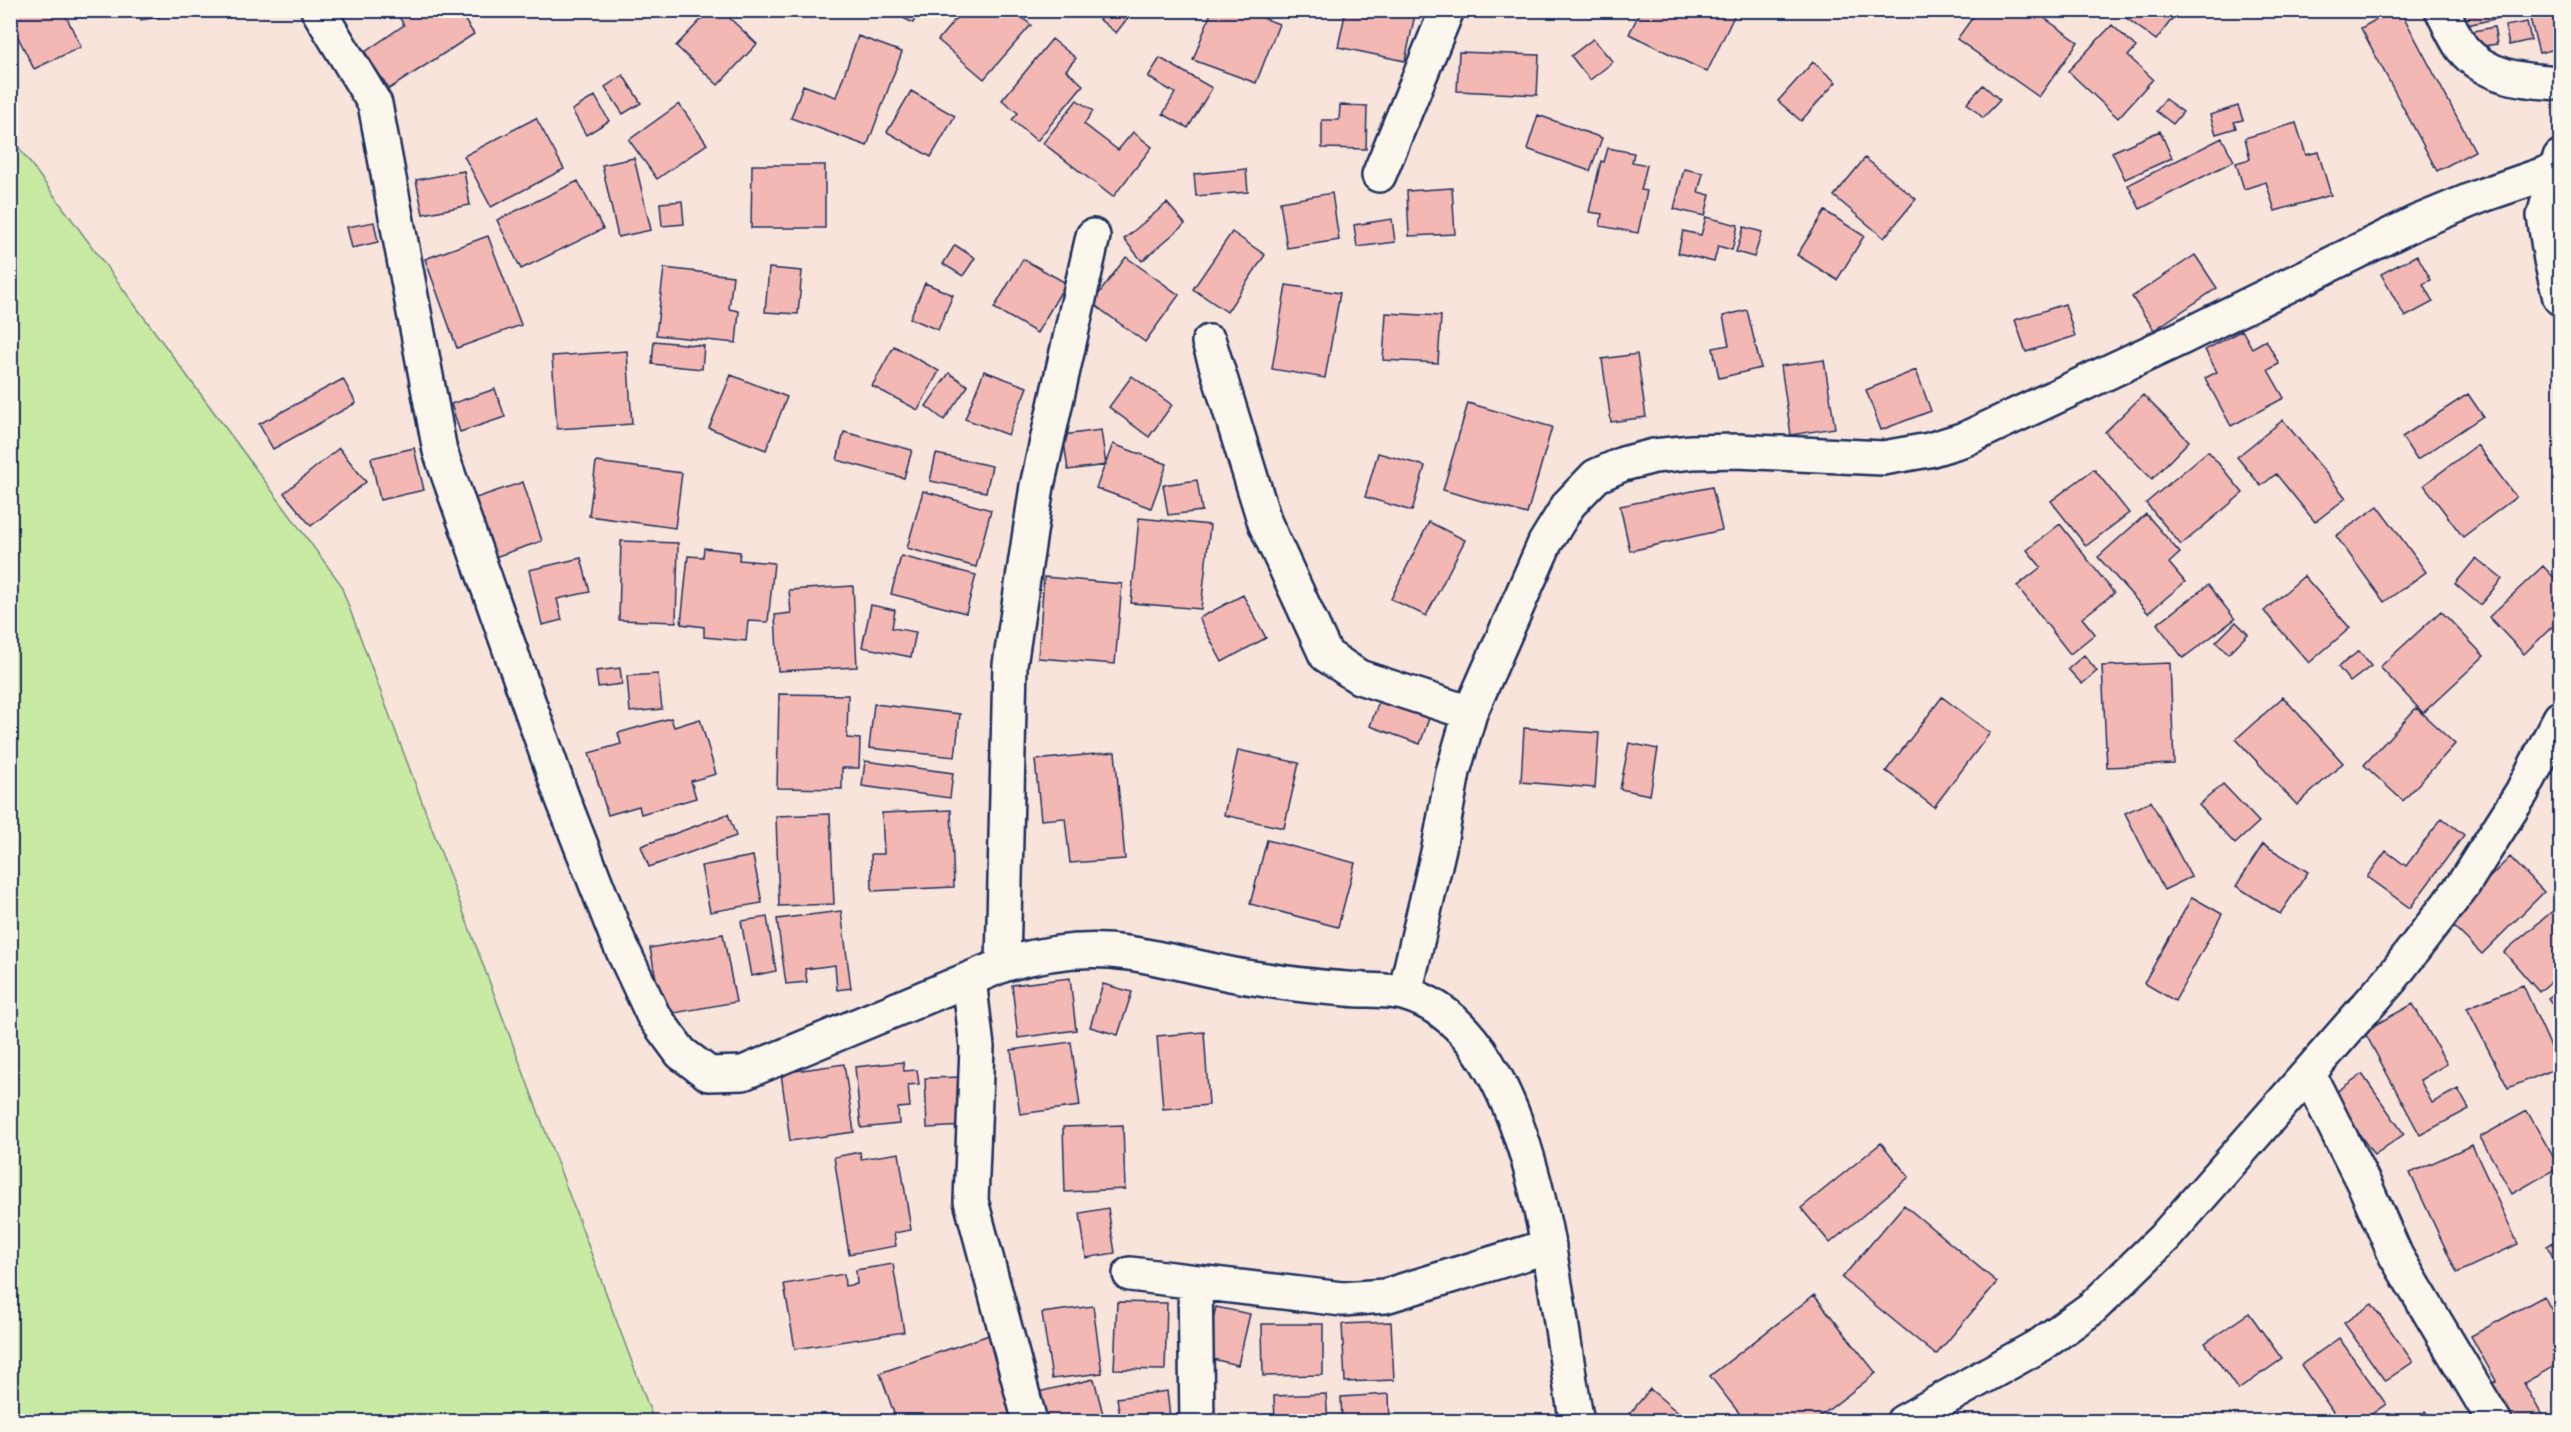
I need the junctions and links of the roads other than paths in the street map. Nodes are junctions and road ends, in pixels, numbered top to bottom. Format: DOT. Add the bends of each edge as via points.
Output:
graph roads {
  1 [pos="318,10"];
  2 [pos="1447,10"];
  3 [pos="2442,10"];
  4 [pos="2560,82"];
  5 [pos="2558,163"];
  6 [pos="1379,175"];
  7 [pos="1093,236"];
  8 [pos="2560,298"];
  9 [pos="1209,342"];
  10 [pos="1470,713"];
  11 [pos="2560,718"];
  12 [pos="1003,965"];
  13 [pos="969,979"];
  14 [pos="1405,993"];
  15 [pos="2309,1075"];
  16 [pos="1549,1246"];
  17 [pos="1130,1274"];
  18 [pos="1195,1282"];
  19 [pos="1029,1418"];
  20 [pos="1197,1422"];
  21 [pos="1577,1422"];
  22 [pos="1903,1422"];
  23 [pos="2495,1422"];
  1 -- 13 [label="street" via="375,104 440,451 561,797 618,940 653,1015 681,1053 709,1074 743,1073"];
  2 -- 6 [label="street"];
  3 -- 4 [label="street" via="2462,48 2490,72 2529,82"];
  5 -- 8 [label="street" via="2544,216"];
  5 -- 10 [label="street" via="2415,223 1965,439 1882,458 1692,452 1654,456 1596,476 1569,504 1545,543"];
  7 -- 12 [label="street" via="1037,486 1010,665"];
  9 -- 10 [label="street" via="1265,523 1326,655 1359,677"];
  10 -- 14 [label="street" via="1452,772 1439,848"];
  11 -- 15 [label="street" via="2522,792 2463,885 2391,979"];
  12 -- 13 [label="street"];
  12 -- 14 [label="street" via="1066,952 1127,952 1272,981"];
  13 -- 19 [label="street" via="977,1047 971,1201"];
  14 -- 16 [label="street" via="1436,1007 1470,1038 1494,1071 1521,1138"];
  15 -- 22 [label="street" via="2164,1238 2092,1308 2042,1344"];
  15 -- 23 [label="street" via="2396,1256"];
  16 -- 18 [label="street" via="1385,1296 1342,1299"];
  16 -- 21 [label="street"];
  17 -- 18 [label="street"];
  18 -- 20 [label="street"];
}
